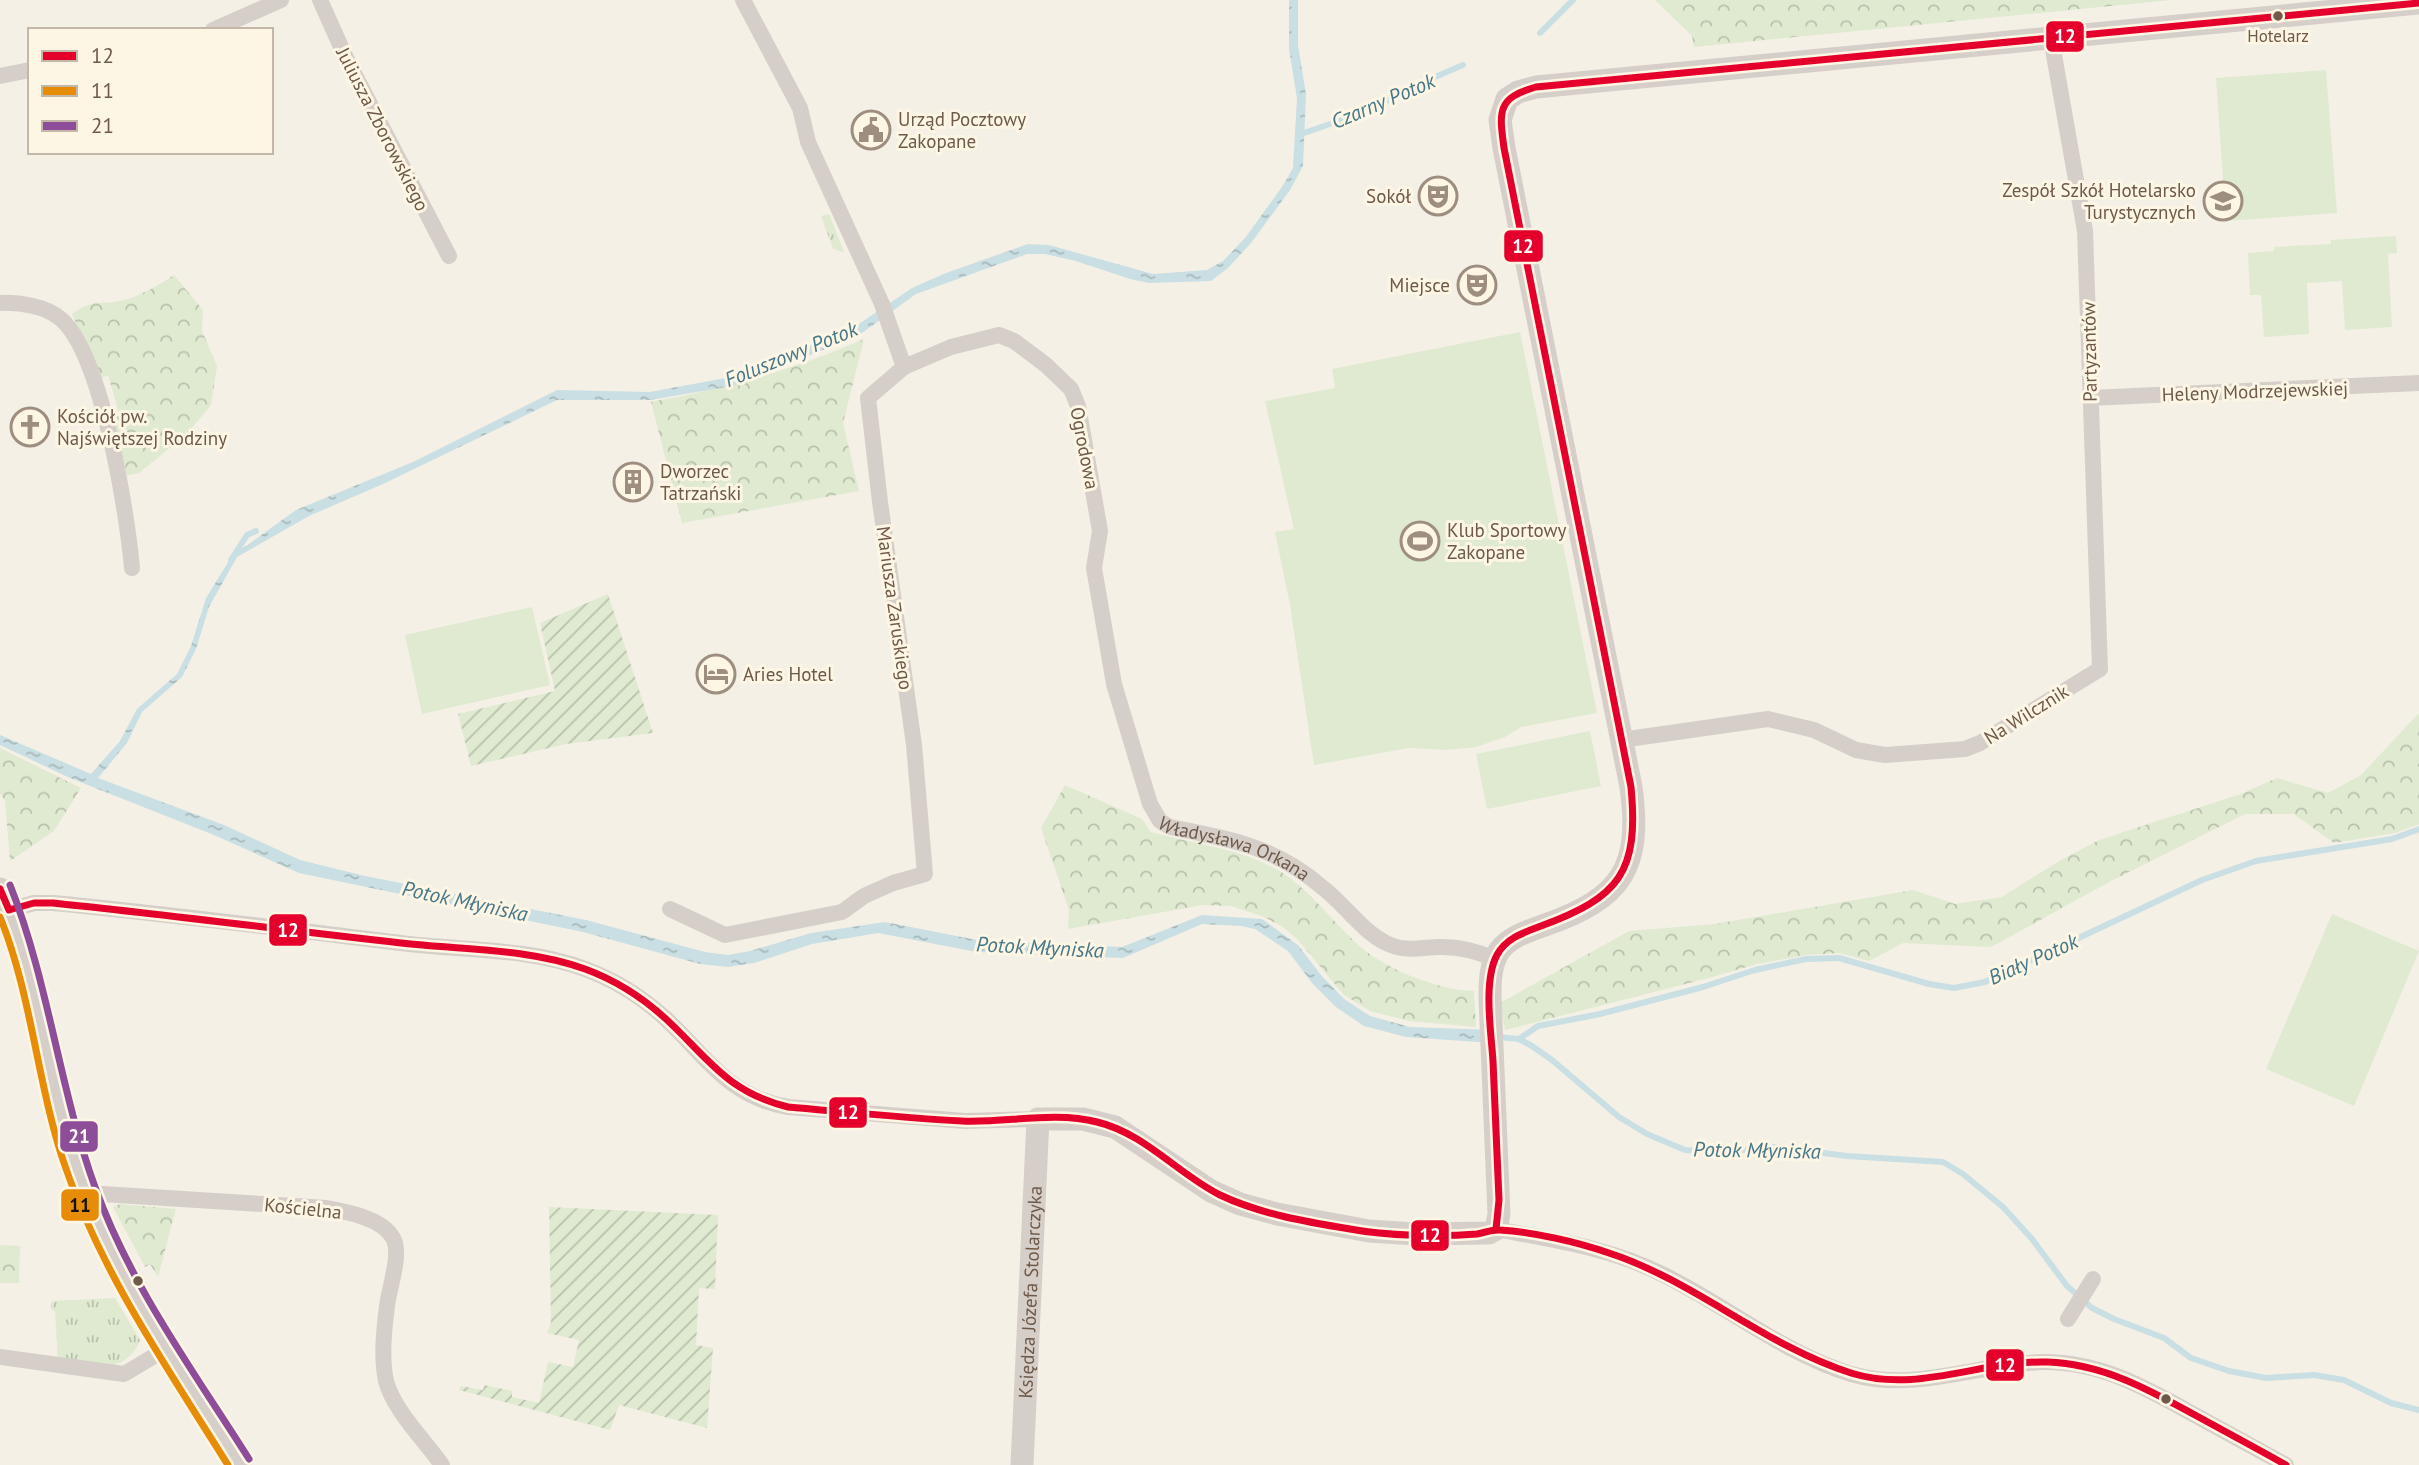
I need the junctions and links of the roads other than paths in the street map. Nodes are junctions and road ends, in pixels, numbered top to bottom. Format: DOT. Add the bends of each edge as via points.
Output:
graph roads {
  1 [pos="281,0"];
  2 [pos="320,0"];
  3 [pos="743,0"];
  4 [pos="2419,3"];
  5 [pos="218,28"];
  6 [pos="2052,38"];
  7 [pos="28,70"];
  8 [pos="0,76"];
  9 [pos="449,256"];
  10 [pos="0,303"];
  11 [pos="904,367"];
  12 [pos="2419,383"];
  13 [pos="2090,398"];
  14 [pos="1100,531"];
  15 [pos="132,568"];
  16 [pos="2100,669"];
  17 [pos="1621,740"];
  18 [pos="5,899"];
  19 [pos="670,909"];
  20 [pos="1495,960"];
  21 [pos="1038,1119"];
  22 [pos="86,1194"];
  23 [pos="1496,1229"];
  24 [pos="2093,1279"];
  25 [pos="2068,1318"];
  26 [pos="166,1349"];
  27 [pos="0,1357"];
  28 [pos="240,1465"];
  29 [pos="442,1465"];
  30 [pos="1022,1465"];
  31 [pos="2286,1465"];
  1 -- 5 [label="street"];
  2 -- 9 [label="street, Juliusza Zborowskiego"];
  3 -- 11 [label="street" via="800,108 808,142 882,304"];
  4 -- 6 [label="street"];
  6 -- 13 [label="street, Partyzantów" via="2085,231"];
  6 -- 17 [label="street" via="1536,88 1507,99 1500,120 1504,148"];
  7 -- 8 [label="street"];
  10 -- 15 [label="street" via="50,312 61,319 80,346 99,392"];
  11 -- 14 [label="street, Ogrodowa" via="951,347 999,335 1046,365 1071,389 1078,406"];
  11 -- 19 [label="street, Mariusza Zaruskiego" via="868,398 914,745 925,874 864,896 842,912 725,935"];
  12 -- 13 [label="street, Heleny Modrzejewskiej"];
  13 -- 16 [label="street, Partyzantów"];
  14 -- 20 [label="street, Władysława Orkana" via="1094,568 1114,684 1150,804 1160,821 1268,851 1322,886 1371,934 1398,948 1463,948"];
  16 -- 17 [label="street, Na Wilcznik" via="1965,749 1885,755 1856,750 1814,730 1768,719"];
  17 -- 20 [label="street" via="1636,827 1620,878 1589,907 1513,938"];
  18 -- 21 [label="street" via="539,957 589,970 632,993 668,1021 726,1081 762,1101 947,1121"];
  18 -- 22 [label="street" via="33,983 66,1135"];
  20 -- 23 [label="street" via="1490,978"];
  21 -- 23 [label="street" via="1083,1119 1115,1127 1211,1191 1277,1214 1401,1234 1481,1234"];
  21 -- 30 [label="street, Księdza Józefa Stolarczyka"];
  22 -- 26 [label="street" via="116,1264"];
  22 -- 29 [label="street, Kościelna" via="326,1208 363,1217 388,1230 396,1255 383,1360 387,1383 396,1403"];
  23 -- 31 [label="street" via="1582,1245 1642,1265 1805,1355 1853,1374 1917,1381 2045,1362 2112,1373"];
  24 -- 25 [label="street"];
  26 -- 27 [label="street" via="124,1374"];
  26 -- 28 [label="street"];
}
